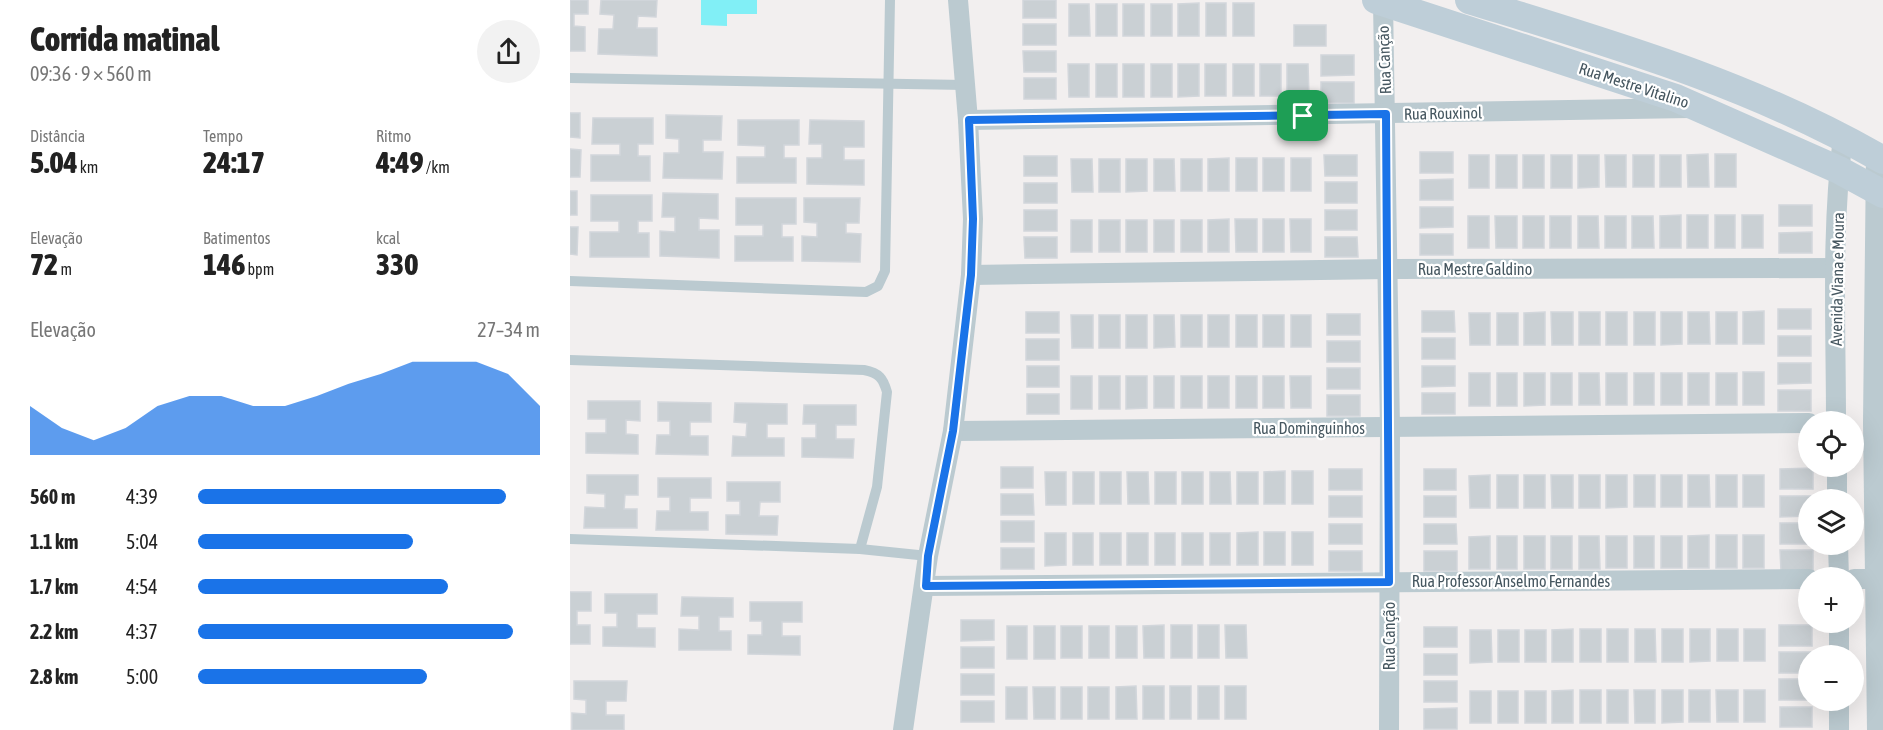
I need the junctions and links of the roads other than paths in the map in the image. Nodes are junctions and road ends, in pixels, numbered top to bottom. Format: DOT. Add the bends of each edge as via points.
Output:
graph roads {
  1 [pos="890,0"];
  2 [pos="958,0"];
  3 [pos="1469,0"];
  4 [pos="1380,1"];
  5 [pos="570,78"];
  6 [pos="888,84"];
  7 [pos="965,85"];
  8 [pos="1701,108"];
  9 [pos="1386,114"];
  10 [pos="969,120"];
  11 [pos="1844,137"];
  12 [pos="1880,158"];
  13 [pos="1839,170"];
  14 [pos="1879,191"];
  15 [pos="1835,267"];
  16 [pos="1388,269"];
  17 [pos="971,275"];
  18 [pos="570,281"];
  19 [pos="570,360"];
  20 [pos="1836,411"];
  21 [pos="1798,423"];
  22 [pos="1878,423"];
  23 [pos="1390,428"];
  24 [pos="953,431"];
  25 [pos="570,539"];
  26 [pos="860,549"];
  27 [pos="928,556"];
  28 [pos="1798,579"];
  29 [pos="1878,579"];
  30 [pos="1389,582"];
  31 [pos="926,586"];
  32 [pos="1839,711"];
  33 [pos="903,730"];
  34 [pos="1389,730"];
  35 [pos="1839,730"];
  36 [pos="1877,730"];
  1 -- 6 [label="lane"];
  2 -- 7 [label="street"];
  3 -- 11 [label="street, Rua Mestre Vitalino" via="1691,69"];
  4 -- 8 [label="street, Rua Mestre Vitalino"];
  4 -- 9 [label="street, Rua Canção"];
  5 -- 6 [label="lane"];
  6 -- 7 [label="lane"];
  6 -- 18 [label="lane" via="885,272 878,286 866,292"];
  7 -- 10 [label="street"];
  8 -- 9 [label="street, Rua Rouxinol"];
  8 -- 13 [label="street, Rua Mestre Vitalino"];
  9 -- 10 [label="street, Rua Rouxinol"];
  9 -- 16 [label="street, Rua Canção"];
  10 -- 17 [label="street"];
  11 -- 12 [label="street, Rua Mestre Vitalino"];
  11 -- 13 [label="street, Avenida Viana e Moura"];
  12 -- 14 [label="street"];
  13 -- 14 [label="street, Rua Mestre Vitalino"];
  13 -- 15 [label="street, Avenida Viana e Moura"];
  14 -- 22 [label="street"];
  15 -- 16 [label="street, Rua Mestre Galdino"];
  15 -- 20 [label="street, Avenida Viana e Moura"];
  16 -- 17 [label="street, Rua Mestre Galdino"];
  16 -- 23 [label="street, Rua Canção"];
  17 -- 24 [label="street"];
  19 -- 26 [label="lane" via="877,373 887,392 877,487"];
  21 -- 23 [label="street, Rua Dominguinhos"];
  22 -- 29 [label="street"];
  23 -- 24 [label="street, Rua Dominguinhos"];
  23 -- 30 [label="street, Rua Canção"];
  24 -- 27 [label="street"];
  25 -- 26 [label="lane"];
  26 -- 27 [label="lane"];
  27 -- 31 [label="street"];
  28 -- 30 [label="street, Rua Professor Anselmo Fernandes"];
  29 -- 36 [label="street"];
  30 -- 31 [label="street, Rua Professor Anselmo Fernandes"];
  30 -- 34 [label="street, Rua Canção"];
  31 -- 33 [label="street"];
  32 -- 35 [label="street"];
}
